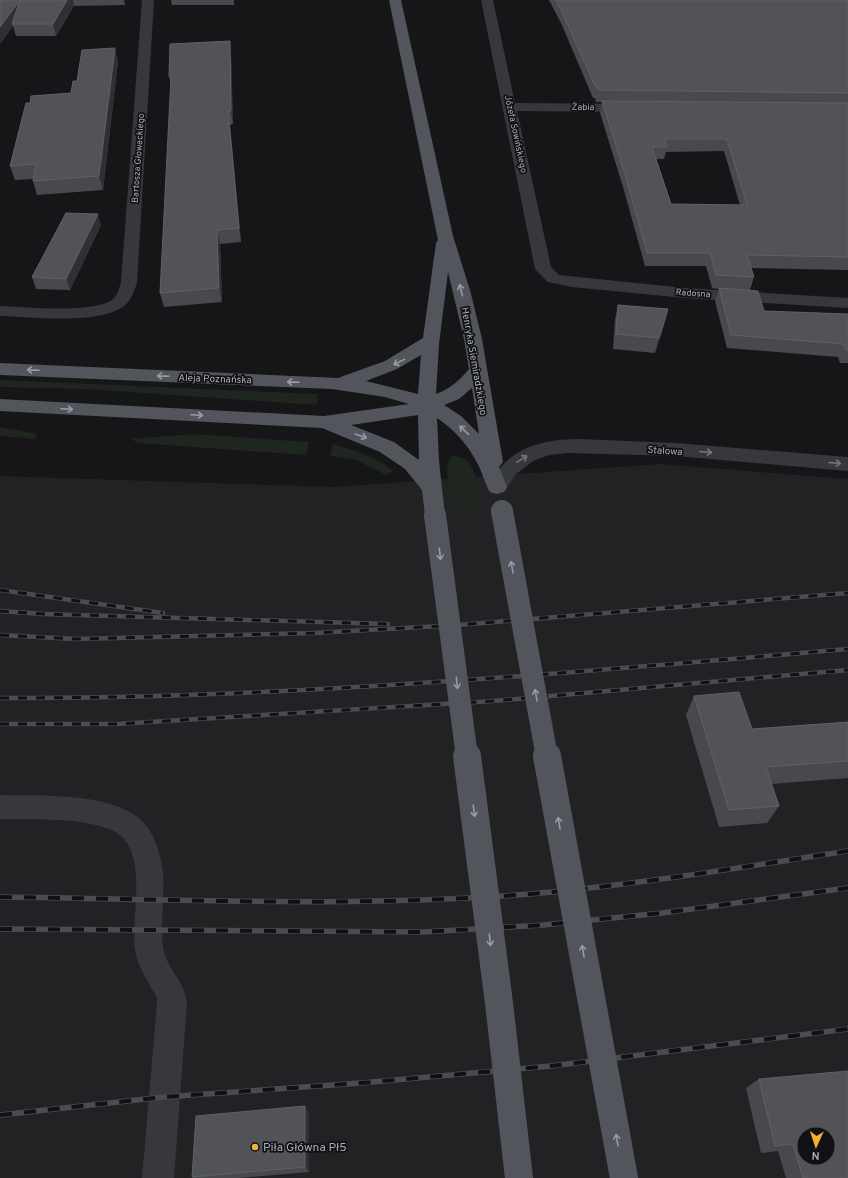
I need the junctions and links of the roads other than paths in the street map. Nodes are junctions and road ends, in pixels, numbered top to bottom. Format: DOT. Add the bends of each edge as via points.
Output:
graph roads {
  1 [pos="148,0"];
  2 [pos="395,0"];
  3 [pos="487,0"];
  4 [pos="510,107"];
  5 [pos="644,108"];
  6 [pos="444,236"];
  7 [pos="543,269"];
  8 [pos="848,303"];
  9 [pos="0,311"];
  10 [pos="431,340"];
  11 [pos="0,369"];
  12 [pos="478,369"];
  13 [pos="332,383"];
  14 [pos="0,405"];
  15 [pos="427,405"];
  16 [pos="324,422"];
  17 [pos="848,464"];
  18 [pos="432,489"];
  19 [pos="500,499"];
  20 [pos="0,807"];
  21 [pos="158,1178"];
  22 [pos="519,1178"];
  23 [pos="624,1178"];
  1 -- 9 [label="street, Bartosza Głowackiego" via="129,282 124,297 110,308 90,312"];
  2 -- 6 [label="main road, Henryka Siemiradzkiego"];
  3 -- 4 [label="street, Józefa Sowińskiego"];
  4 -- 5 [label="street, Żabia"];
  4 -- 7 [label="street, Józefa Sowińskiego"];
  6 -- 10 [label="main road, Henryka Siemiradzkiego"];
  12 -- 6 [label="main road, Henryka Siemiradzkiego, one-way" via="462,290"];
  7 -- 8 [label="street, Radosna" via="554,278 577,283 685,293"];
  10 -- 13 [label="main road, one-way" via="402,361 359,378"];
  10 -- 15 [label="main road, Henryka Siemiradzkiego"];
  13 -- 11 [label="main road, Aleja Poznańska, one-way"];
  12 -- 15 [label="main road" via="469,381 452,395"];
  12 -- 19 [label="main road, Henryka Siemiradzkiego"];
  13 -- 15 [label="main road, Aleja Poznańska" via="380,388"];
  14 -- 16 [label="main road, one-way"];
  15 -- 16 [label="main road" via="381,416"];
  15 -- 18 [label="main road, Henryka Siemiradzkiego"];
  19 -- 15 [label="main road, Aleja Poznańska, one-way" via="489,463 475,441 455,422"];
  16 -- 18 [label="main road, one-way" via="396,452 417,467"];
  19 -- 17 [label="street, Stalowa, one-way" via="502,477 516,463 538,451 556,447 639,448"];
  18 -- 22 [label="main road, Henryka Siemiradzkiego, one-way, bridge" via="499,1002"];
  23 -- 19 [label="main road, one-way, bridge"];
  20 -- 21 [label="street" via="100,814 117,818 131,827 140,839 149,872 149,949 153,962 172,997"];
}
